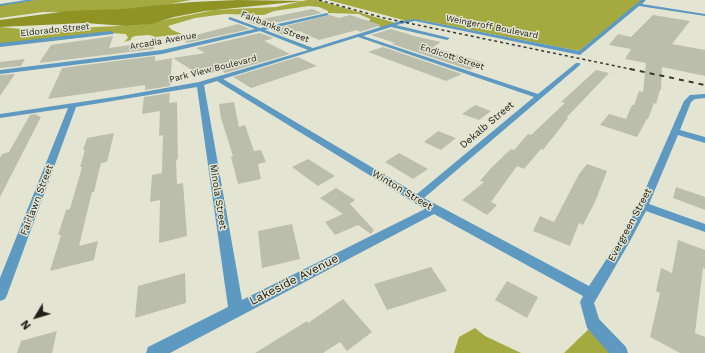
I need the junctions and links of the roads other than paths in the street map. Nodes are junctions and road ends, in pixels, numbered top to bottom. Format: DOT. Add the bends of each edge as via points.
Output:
graph roads {
  1 [pos="33,0"];
  2 [pos="644,0"];
  3 [pos="0,5"];
  4 [pos="639,5"];
  5 [pos="327,14"];
  6 [pos="705,15"];
  7 [pos="230,18"];
  8 [pos="402,22"];
  9 [pos="392,26"];
  10 [pos="260,29"];
  11 [pos="112,34"];
  12 [pos="359,36"];
  13 [pos="447,38"];
  14 [pos="0,45"];
  15 [pos="314,50"];
  16 [pos="575,67"];
  17 [pos="0,72"];
  18 [pos="218,79"];
  19 [pos="200,84"];
  20 [pos="538,96"];
  21 [pos="703,96"];
  22 [pos="73,105"];
  23 [pos="0,116"];
  24 [pos="676,132"];
  25 [pos="705,140"];
  26 [pos="417,199"];
  27 [pos="643,206"];
  28 [pos="434,209"];
  29 [pos="705,228"];
  30 [pos="590,294"];
  31 [pos="0,295"];
  32 [pos="236,310"];
  33 [pos="154,353"];
  34 [pos="620,353"];
  1 -- 3 [label="street"];
  2 -- 4 [label="street"];
  4 -- 6 [label="street"];
  4 -- 8 [label="street, Weingeroff Boulevard" via="580,53 419,21"];
  5 -- 10 [label="street, Arcadia Avenue"];
  7 -- 10 [label="street, Fairbanks Street"];
  8 -- 9 [label="street, Park View Boulevard"];
  9 -- 12 [label="street, Park View Boulevard"];
  9 -- 13 [label="street"];
  10 -- 15 [label="street, Fairbanks Street"];
  10 -- 17 [label="street, Arcadia Avenue" via="162,52"];
  11 -- 14 [label="street, Eldorado Street"];
  12 -- 15 [label="street, Park View Boulevard"];
  12 -- 20 [label="street, Endicott Street"];
  15 -- 18 [label="street, Park View Boulevard"];
  16 -- 20 [label="street, Dekalb Street"];
  18 -- 19 [label="street, Park View Boulevard"];
  18 -- 26 [label="street, Winton Street"];
  19 -- 22 [label="street, Park View Boulevard"];
  19 -- 32 [label="street, Minola Street"];
  20 -- 26 [label="street, Dekalb Street"];
  21 -- 24 [label="street, Evergreen Street" via="688,101"];
  22 -- 23 [label="street, Park View Boulevard"];
  22 -- 31 [label="street, Fairlawn Street"];
  24 -- 25 [label="street"];
  24 -- 27 [label="street, Evergreen Street"];
  26 -- 28 [label="street, Winton Street"];
  27 -- 29 [label="street"];
  27 -- 30 [label="street, Evergreen Street" via="625,240"];
  28 -- 30 [label="street, Winton Street"];
  28 -- 32 [label="street, Lakeside Avenue"];
  30 -- 34 [label="street" via="587,302 592,323"];
  32 -- 33 [label="street, Lakeside Avenue"];
}
